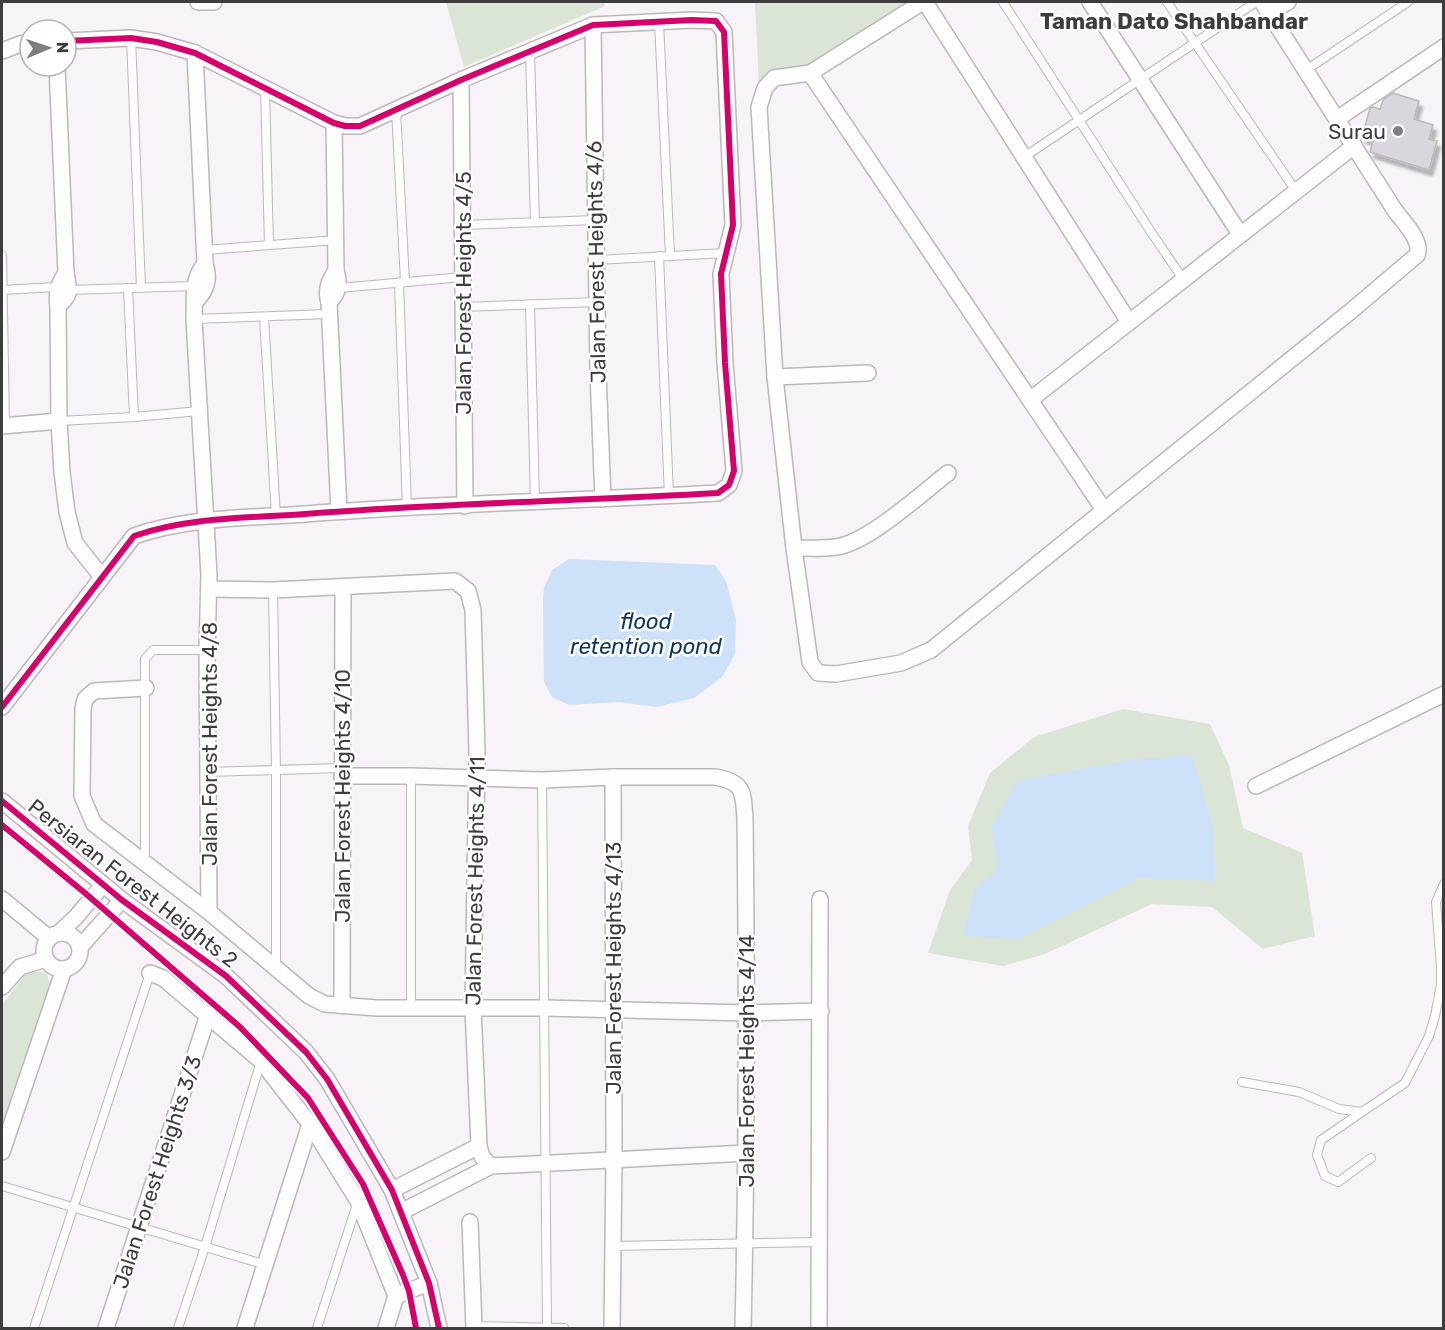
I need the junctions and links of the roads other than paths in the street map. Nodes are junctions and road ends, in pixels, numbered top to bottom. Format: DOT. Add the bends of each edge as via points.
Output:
graph roads {
  1 [pos="198,2"];
  2 [pos="214,2"];
  3 [pos="924,2"];
  4 [pos="1003,2"];
  5 [pos="1090,2"];
  6 [pos="1167,2"];
  7 [pos="1256,2"];
  8 [pos="1286,2"];
  9 [pos="1408,2"];
  10 [pos="1266,7"];
  11 [pos="659,22"];
  12 [pos="593,26"];
  13 [pos="131,38"];
  14 [pos="78,40"];
  15 [pos="1195,42"];
  16 [pos="18,46"];
  17 [pos="1443,47"];
  18 [pos="2,51"];
  19 [pos="530,52"];
  20 [pos="195,53"];
  21 [pos="1306,70"];
  22 [pos="810,73"];
  23 [pos="58,78"];
  24 [pos="1140,79"];
  25 [pos="461,80"];
  26 [pos="265,88"];
  27 [pos="396,110"];
  28 [pos="1337,119"];
  29 [pos="1079,120"];
  30 [pos="334,123"];
  31 [pos="1354,146"];
  32 [pos="1024,157"];
  33 [pos="1296,191"];
  34 [pos="596,220"];
  35 [pos="535,222"];
  36 [pos="462,225"];
  37 [pos="1240,234"];
  38 [pos="337,240"];
  39 [pos="269,245"];
  40 [pos="726,253"];
  41 [pos="2,255"];
  42 [pos="205,256"];
  43 [pos="659,256"];
  44 [pos="670,256"];
  45 [pos="596,260"];
  46 [pos="336,270"];
  47 [pos="463,277"];
  48 [pos="1183,279"];
  49 [pos="402,283"];
  50 [pos="194,286"];
  51 [pos="128,288"];
  52 [pos="141,288"];
  53 [pos="339,288"];
  54 [pos="63,289"];
  55 [pos="2,290"];
  56 [pos="195,302"];
  57 [pos="597,302"];
  58 [pos="530,304"];
  59 [pos="463,307"];
  60 [pos="329,309"];
  61 [pos="264,317"];
  62 [pos="194,319"];
  63 [pos="1129,321"];
  64 [pos="868,374"];
  65 [pos="775,377"];
  66 [pos="1030,400"];
  67 [pos="200,411"];
  68 [pos="134,417"];
  69 [pos="59,421"];
  70 [pos="3,426"];
  71 [pos="948,472"];
  72 [pos="669,496"];
  73 [pos="603,499"];
  74 [pos="535,502"];
  75 [pos="465,506"];
  76 [pos="407,508"];
  77 [pos="1104,510"];
  78 [pos="339,511"];
  79 [pos="276,516"];
  80 [pos="206,521"];
  81 [pos="794,548"];
  82 [pos="102,577"];
  83 [pos="209,582"];
  84 [pos="343,587"];
  85 [pos="273,591"];
  86 [pos="207,650"];
  87 [pos="146,688"];
  88 [pos="1443,693"];
  89 [pos="2,707"];
  90 [pos="276,770"];
  91 [pos="208,772"];
  92 [pos="342,772"];
  93 [pos="411,776"];
  94 [pos="476,777"];
  95 [pos="613,777"];
  96 [pos="543,780"];
  97 [pos="1256,786"];
  98 [pos="2,801"];
  99 [pos="145,864"];
  100 [pos="1443,884"];
  101 [pos="103,885"];
  102 [pos="2,899"];
  103 [pos="820,899"];
  104 [pos="122,900"];
  105 [pos="209,912"];
  106 [pos="54,935"];
  107 [pos="80,947"];
  108 [pos="46,959"];
  109 [pos="64,969"];
  110 [pos="276,969"];
  111 [pos="150,973"];
  112 [pos="2,987"];
  113 [pos="342,1005"];
  114 [pos="473,1008"];
  115 [pos="544,1008"];
  116 [pos="411,1009"];
  117 [pos="614,1009"];
  118 [pos="820,1011"];
  119 [pos="747,1013"];
  120 [pos="208,1016"];
  121 [pos="261,1061"];
  122 [pos="1242,1082"];
  123 [pos="1362,1112"];
  124 [pos="310,1124"];
  125 [pos="479,1146"];
  126 [pos="2,1152"];
  127 [pos="747,1152"];
  128 [pos="1371,1158"];
  129 [pos="614,1159"];
  130 [pos="546,1162"];
  131 [pos="491,1166"];
  132 [pos="2,1186"];
  133 [pos="392,1190"];
  134 [pos="358,1201"];
  135 [pos="73,1207"];
  136 [pos="401,1212"];
  137 [pos="470,1222"];
  138 [pos="139,1227"];
  139 [pos="820,1242"];
  140 [pos="613,1245"];
  141 [pos="745,1245"];
  142 [pos="205,1247"];
  143 [pos="266,1265"];
  144 [pos="429,1283"];
  145 [pos="396,1296"];
  146 [pos="474,1327"];
  147 [pos="547,1328"];
  148 [pos="34,1329"];
  149 [pos="106,1329"];
  150 [pos="178,1329"];
  151 [pos="245,1329"];
  152 [pos="316,1329"];
  153 [pos="386,1329"];
  154 [pos="439,1329"];
  155 [pos="564,1329"];
  156 [pos="612,1329"];
  157 [pos="743,1329"];
  158 [pos="819,1329"];
  1 -- 2 [label="street"];
  3 -- 22 [label="street"];
  3 -- 32 [label="street"];
  4 -- 29 [label="lane"];
  5 -- 24 [label="street"];
  6 -- 15 [label="lane"];
  7 -- 15 [label="lane"];
  8 -- 10 [label="street"];
  9 -- 21 [label="lane"];
  10 -- 21 [label="street"];
  11 -- 12 [label="street"];
  11 -- 40 [label="street" via="716,21 723,32 733,225"];
  11 -- 44 [label="lane"];
  12 -- 19 [label="street"];
  12 -- 34 [label="street, Jalan Forest Heights 4/6"];
  13 -- 14 [label="street"];
  13 -- 20 [label="street"];
  13 -- 52 [label="lane"];
  15 -- 24 [label="lane"];
  15 -- 33 [label="lane"];
  16 -- 18 [label="street"];
  17 -- 28 [label="street"];
  19 -- 25 [label="street"];
  19 -- 35 [label="lane"];
  20 -- 26 [label="street"];
  20 -- 42 [label="street"];
  21 -- 28 [label="street"];
  22 -- 65 [label="street" via="774,78 765,88 759,107"];
  22 -- 66 [label="street"];
  23 -- 54 [label="street" via="66,273"];
  24 -- 29 [label="lane"];
  24 -- 37 [label="street"];
  25 -- 27 [label="street"];
  25 -- 36 [label="street, Jalan Forest Heights 4/5"];
  26 -- 30 [label="street"];
  26 -- 39 [label="lane"];
  27 -- 30 [label="street" via="360,126"];
  27 -- 49 [label="lane"];
  28 -- 31 [label="street"];
  29 -- 32 [label="lane"];
  29 -- 48 [label="lane"];
  30 -- 38 [label="street"];
  31 -- 33 [label="street"];
  31 -- 77 [label="street" via="1418,243 1417,255"];
  32 -- 63 [label="street"];
  33 -- 37 [label="street"];
  34 -- 35 [label="lane"];
  34 -- 45 [label="street, Jalan Forest Heights 4/6"];
  35 -- 36 [label="lane"];
  36 -- 47 [label="street, Jalan Forest Heights 4/5"];
  37 -- 48 [label="street"];
  38 -- 39 [label="lane"];
  38 -- 46 [label="street"];
  39 -- 42 [label="lane"];
  40 -- 44 [label="lane"];
  40 -- 72 [label="street" via="721,274 734,471 729,485 718,493"];
  41 -- 55 [label="lane"];
  42 -- 50 [label="street"];
  42 -- 56 [label="street" via="209,277"];
  43 -- 44 [label="lane"];
  43 -- 45 [label="lane"];
  43 -- 72 [label="lane"];
  45 -- 57 [label="street, Jalan Forest Heights 4/6"];
  46 -- 53 [label="street"];
  46 -- 60 [label="street" via="327,289"];
  47 -- 49 [label="lane"];
  47 -- 59 [label="street, Jalan Forest Heights 4/5"];
  48 -- 63 [label="street"];
  49 -- 53 [label="lane"];
  49 -- 76 [label="lane"];
  50 -- 52 [label="lane"];
  50 -- 56 [label="street, Jalan Forest Heights 4/8"];
  51 -- 52 [label="lane"];
  51 -- 54 [label="lane"];
  51 -- 68 [label="lane"];
  53 -- 60 [label="street"];
  54 -- 55 [label="lane"];
  54 -- 69 [label="street" via="58,306"];
  55 -- 70 [label="lane"];
  56 -- 62 [label="street, Jalan Forest Heights 4/8"];
  57 -- 58 [label="lane"];
  57 -- 73 [label="street, Jalan Forest Heights 4/6"];
  58 -- 59 [label="lane"];
  58 -- 74 [label="lane"];
  59 -- 75 [label="street, Jalan Forest Heights 4/5"];
  60 -- 61 [label="lane"];
  60 -- 78 [label="street"];
  61 -- 62 [label="lane"];
  61 -- 79 [label="lane"];
  62 -- 67 [label="street, Jalan Forest Heights 4/8"];
  63 -- 66 [label="street"];
  64 -- 65 [label="street"];
  65 -- 81 [label="street"];
  66 -- 77 [label="street"];
  67 -- 68 [label="lane"];
  67 -- 80 [label="street, Jalan Forest Heights 4/8"];
  68 -- 69 [label="lane"];
  69 -- 70 [label="street"];
  69 -- 82 [label="street" via="66,512 75,543"];
  71 -- 81 [label="street" via="854,542 837,547"];
  72 -- 73 [label="street"];
  73 -- 74 [label="street"];
  74 -- 75 [label="street"];
  75 -- 76 [label="street"];
  76 -- 78 [label="street"];
  77 -- 81 [label="street" via="931,650 901,663 836,674 818,673 810,662"];
  78 -- 79 [label="street"];
  79 -- 80 [label="street"];
  80 -- 82 [label="street" via="134,536"];
  80 -- 83 [label="street, Jalan Forest Heights 4/8"];
  82 -- 89 [label="street"];
  83 -- 85 [label="street"];
  83 -- 86 [label="street, Jalan Forest Heights 4/8"];
  84 -- 85 [label="street"];
  84 -- 92 [label="street, Jalan Forest Heights 4/10"];
  84 -- 94 [label="street, Jalan Forest Heights 4/11" via="455,581 468,591 473,610"];
  85 -- 90 [label="lane"];
  86 -- 87 [label="lane" via="153,650 145,659"];
  86 -- 91 [label="street, Jalan Forest Heights 4/8"];
  87 -- 99 [label="lane"];
  87 -- 99 [label="street" via="94,691 85,699 82,796 94,824"];
  88 -- 97 [label="street"];
  90 -- 91 [label="lane"];
  90 -- 92 [label="lane"];
  90 -- 110 [label="lane"];
  91 -- 105 [label="street, Jalan Forest Heights 4/8"];
  92 -- 93 [label="street"];
  92 -- 113 [label="street, Jalan Forest Heights 4/10"];
  93 -- 94 [label="street"];
  93 -- 116 [label="lane"];
  94 -- 96 [label="street"];
  94 -- 114 [label="street, Jalan Forest Heights 4/11"];
  95 -- 96 [label="street"];
  95 -- 117 [label="street, Jalan Forest Heights 4/13"];
  95 -- 119 [label="street, Jalan Forest Heights 4/14" via="715,777 730,780 743,793"];
  96 -- 115 [label="lane"];
  98 -- 101 [label="street, Persiaran Forest Heights 2"];
  99 -- 105 [label="street"];
  100 -- 123 [label="lane" via="1436,902 1441,985 1429,1036 1405,1083"];
  101 -- 104 [label="street, Persiaran Forest Heights 2"];
  101 -- 106 [label="street" via="75,918"];
  102 -- 106 [label="street"];
  103 -- 118 [label="street"];
  104 -- 107 [label="street"];
  104 -- 133 [label="street, Persiaran Forest Heights 2" via="226,976 306,1052 327,1079"];
  105 -- 110 [label="street"];
  106 -- 107 [label="street" via="70,934"];
  106 -- 108 [label="street" via="44,948"];
  107 -- 109 [label="street" via="75,964"];
  108 -- 109 [label="street" via="54,967"];
  108 -- 112 [label="street" via="20,967"];
  109 -- 126 [label="street"];
  110 -- 113 [label="street" via="309,996 325,1004"];
  111 -- 120 [label="street" via="163,978"];
  111 -- 135 [label="lane"];
  113 -- 116 [label="street"];
  114 -- 115 [label="street"];
  114 -- 116 [label="street"];
  114 -- 125 [label="street, Jalan Forest Heights 4/11"];
  115 -- 117 [label="street"];
  115 -- 130 [label="lane"];
  117 -- 119 [label="street"];
  117 -- 129 [label="street, Jalan Forest Heights 4/13"];
  118 -- 119 [label="street"];
  118 -- 139 [label="street"];
  119 -- 127 [label="street, Jalan Forest Heights 4/14"];
  120 -- 121 [label="street"];
  120 -- 138 [label="street, Jalan Forest Heights 3/3"];
  121 -- 124 [label="street"];
  121 -- 142 [label="lane"];
  122 -- 123 [label="lane" via="1299,1092 1339,1109"];
  123 -- 128 [label="lane" via="1321,1140 1317,1155 1325,1176 1338,1182"];
  124 -- 134 [label="street"];
  124 -- 143 [label="street"];
  125 -- 131 [label="street, Jalan Forest Heights 4/11"];
  125 -- 133 [label="street"];
  127 -- 129 [label="street"];
  127 -- 141 [label="street, Jalan Forest Heights 4/14"];
  129 -- 130 [label="street"];
  129 -- 140 [label="street, Jalan Forest Heights 4/13"];
  130 -- 131 [label="street"];
  130 -- 147 [label="lane"];
  131 -- 136 [label="street"];
  132 -- 135 [label="lane"];
  133 -- 136 [label="street, Persiaran Forest Heights 2"];
  134 -- 145 [label="street"];
  134 -- 152 [label="lane"];
  135 -- 138 [label="lane"];
  135 -- 148 [label="lane"];
  136 -- 144 [label="street, Persiaran Forest Heights 2"];
  137 -- 146 [label="street"];
  138 -- 142 [label="lane"];
  138 -- 149 [label="street, Jalan Forest Heights 3/3"];
  139 -- 141 [label="lane"];
  139 -- 158 [label="street"];
  140 -- 141 [label="lane"];
  140 -- 156 [label="street, Jalan Forest Heights 4/13"];
  141 -- 157 [label="street, Jalan Forest Heights 4/14"];
  142 -- 143 [label="lane"];
  142 -- 150 [label="lane"];
  143 -- 151 [label="street"];
  144 -- 145 [label="street"];
  144 -- 154 [label="street, Persiaran Forest Heights 2"];
  145 -- 153 [label="street"];
  146 -- 147 [label="lane"];
  147 -- 155 [label="lane"];
}
